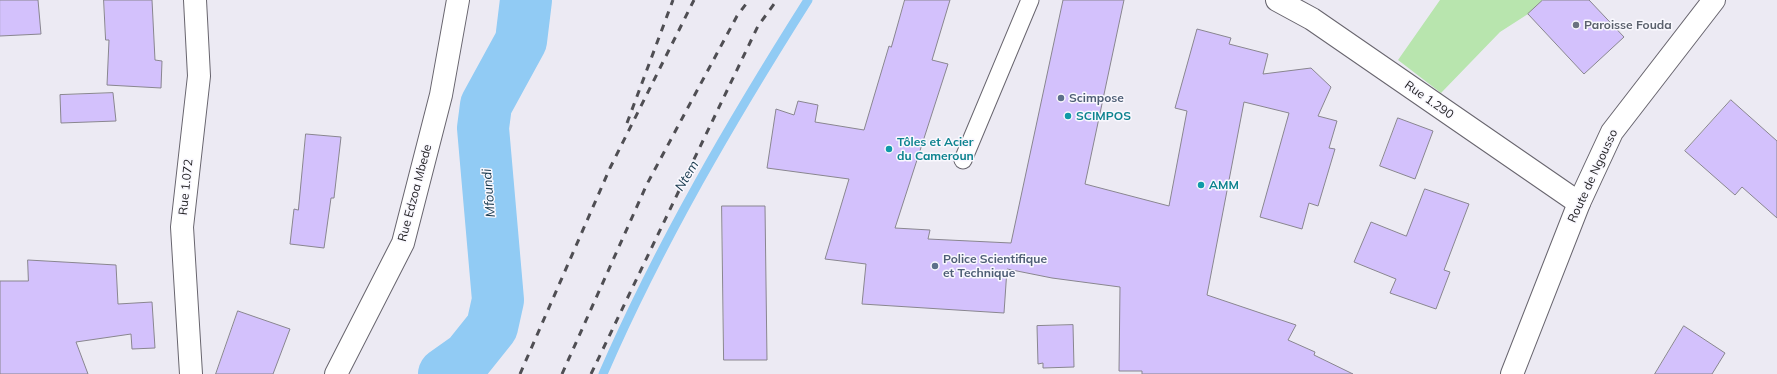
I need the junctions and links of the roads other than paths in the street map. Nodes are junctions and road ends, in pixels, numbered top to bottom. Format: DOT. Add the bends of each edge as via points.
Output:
graph roads {
  1 [pos="195,0"];
  2 [pos="458,0"];
  3 [pos="1030,0"];
  4 [pos="1277,0"];
  5 [pos="1714,0"];
  6 [pos="963,160"];
  7 [pos="1579,203"];
  8 [pos="191,374"];
  9 [pos="336,374"];
  10 [pos="1512,374"];
  1 -- 8 [label="street, Rue 1.072" via="199,76 182,227"];
  2 -- 9 [label="street, Rue Edzoa Mbede" via="440,95 403,243"];
  3 -- 6 [label="lane"];
  4 -- 7 [label="street, Rue 1.290" via="1312,19"];
  5 -- 7 [label="street, Route de Ngousso" via="1612,132"];
  7 -- 10 [label="street, Route de Ngousso"];
}
